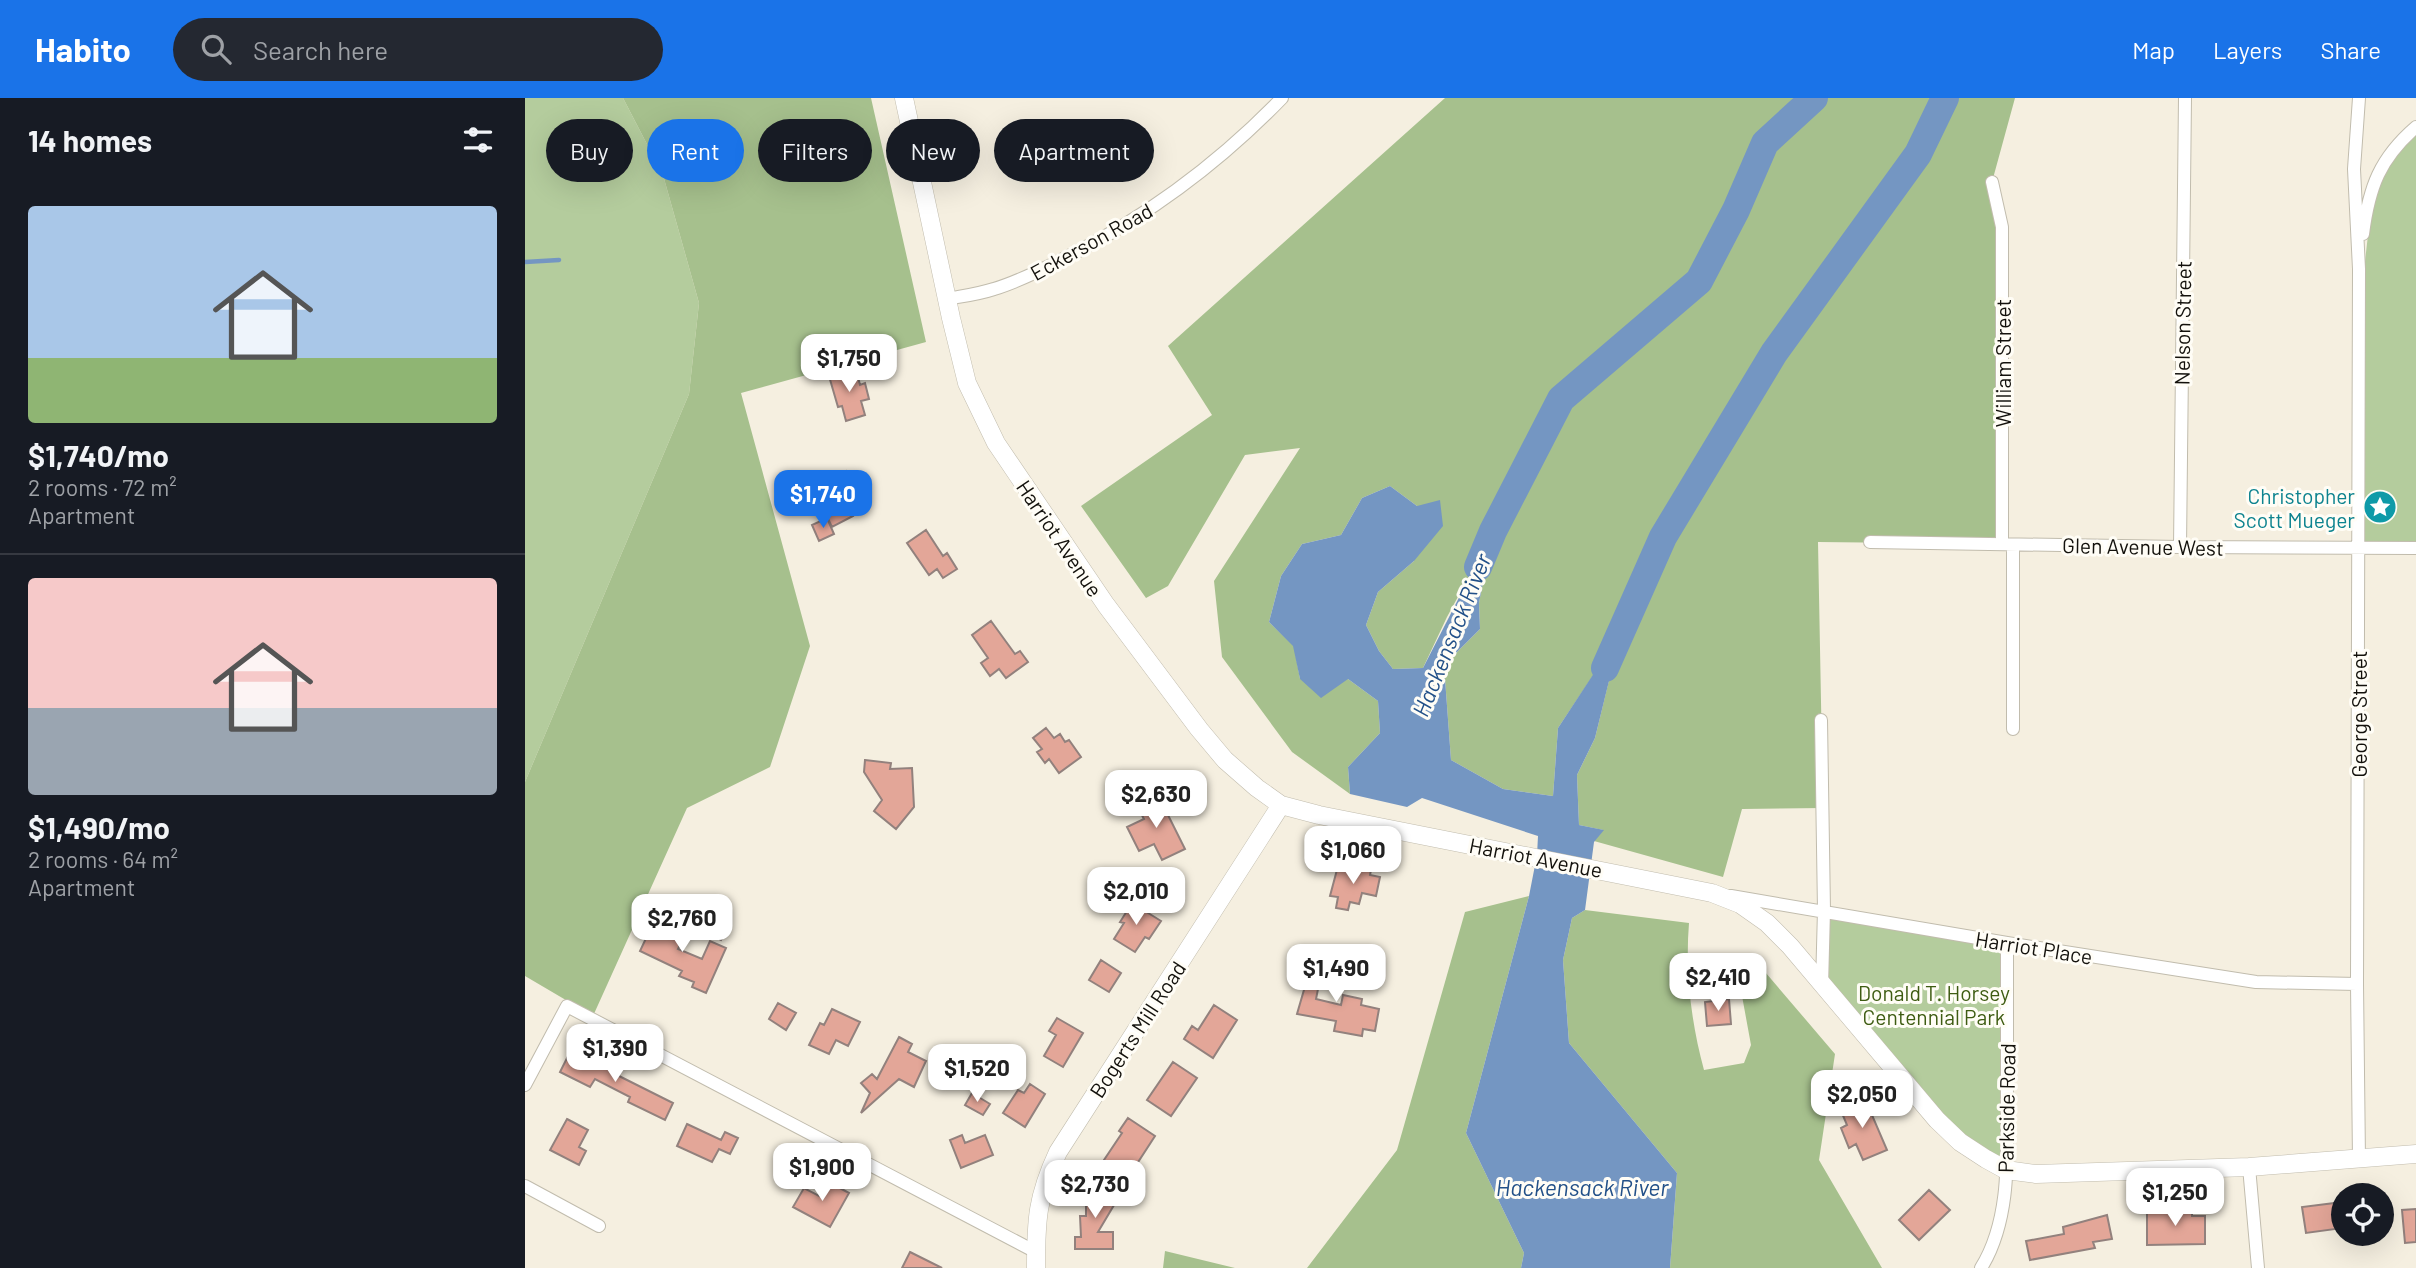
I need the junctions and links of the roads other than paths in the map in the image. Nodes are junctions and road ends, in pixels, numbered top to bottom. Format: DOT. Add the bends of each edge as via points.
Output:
graph roads {
  1 [pos="904,98"];
  2 [pos="1282,98"];
  3 [pos="2185,98"];
  4 [pos="2359,98"];
  5 [pos="2416,127"];
  6 [pos="1992,182"];
  7 [pos="2359,269"];
  8 [pos="947,299"];
  9 [pos="1870,542"];
  10 [pos="2008,544"];
  11 [pos="2180,547"];
  12 [pos="2358,547"];
  13 [pos="2416,548"];
  14 [pos="1821,720"];
  15 [pos="2013,729"];
  16 [pos="1281,805"];
  17 [pos="1712,893"];
  18 [pos="1824,910"];
  19 [pos="2007,943"];
  20 [pos="2357,984"];
  21 [pos="1822,985"];
  22 [pos="525,1085"];
  23 [pos="2416,1154"];
  24 [pos="2359,1160"];
  25 [pos="2249,1167"];
  26 [pos="2006,1170"];
  27 [pos="525,1186"];
  28 [pos="599,1226"];
  29 [pos="1036,1260"];
  30 [pos="1981,1268"];
  31 [pos="2258,1268"];
  1 -- 8 [label="street, Harriot Avenue"];
  2 -- 8 [label="street, Eckerson Road" via="1221,156 1136,219 1044,269 995,289"];
  3 -- 11 [label="street, Nelson Street"];
  4 -- 7 [label="street, George Street" via="2354,169"];
  5 -- 7 [label="street, George Street" via="2382,164 2372,185"];
  6 -- 10 [label="street, William Street" via="2003,227"];
  7 -- 12 [label="street, George Street"];
  8 -- 16 [label="street, Harriot Avenue" via="967,383 1008,461 1106,605 1199,729 1225,760"];
  9 -- 10 [label="street, Glen Avenue West"];
  10 -- 11 [label="street, Glen Avenue West"];
  10 -- 15 [label="street, William Street"];
  11 -- 12 [label="street, Glen Avenue West"];
  12 -- 13 [label="street, Glen Avenue West"];
  12 -- 20 [label="street, George Street"];
  14 -- 18 [label="street"];
  16 -- 17 [label="street, Harriot Avenue"];
  16 -- 29 [label="street, Bogerts Mill Road" via="1058,1152 1044,1182 1037,1216"];
  17 -- 18 [label="street, Harriot Place"];
  17 -- 21 [label="street, Harriot Avenue" via="1740,904 1767,923"];
  18 -- 19 [label="street, Harriot Place"];
  18 -- 21 [label="street"];
  19 -- 20 [label="street, Harriot Place" via="2256,982"];
  19 -- 26 [label="street, Parkside Road"];
  20 -- 24 [label="street, George Street"];
  21 -- 26 [label="street, Harriot Avenue" via="1937,1120 1960,1142"];
  22 -- 29 [label="street" via="567,1006"];
  23 -- 24 [label="street, Harriot Avenue"];
  24 -- 25 [label="street, Harriot Avenue"];
  25 -- 26 [label="street, Harriot Avenue" via="2036,1174"];
  25 -- 31 [label="street"];
  26 -- 30 [label="street, Parkside Road" via="1999,1226"];
  27 -- 28 [label="street"];
}
